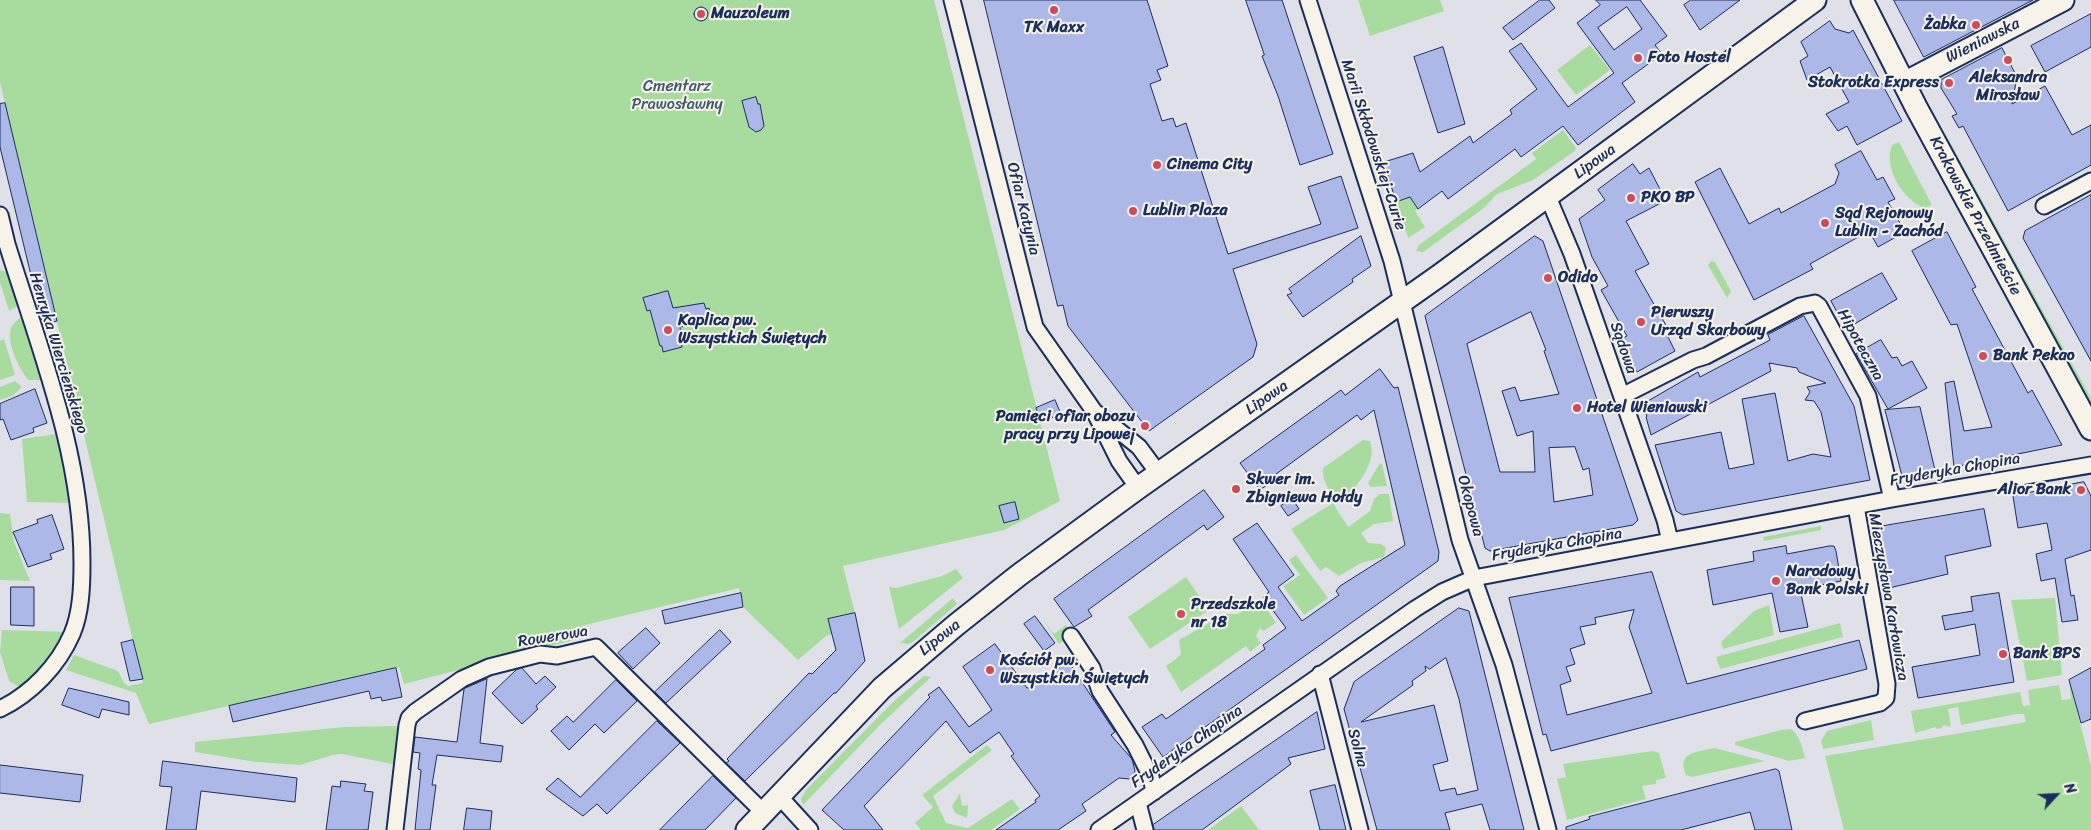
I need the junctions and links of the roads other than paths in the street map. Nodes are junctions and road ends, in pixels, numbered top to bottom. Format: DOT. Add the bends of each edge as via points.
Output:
graph roads {
  1 [pos="952,0"];
  2 [pos="1308,0"];
  3 [pos="1815,0"];
  4 [pos="1862,0"];
  5 [pos="2063,0"];
  6 [pos="1904,83"];
  7 [pos="2091,181"];
  8 [pos="1548,197"];
  9 [pos="2044,206"];
  10 [pos="0,215"];
  11 [pos="1402,302"];
  12 [pos="1622,396"];
  13 [pos="1094,411"];
  14 [pos="2091,429"];
  15 [pos="2091,465"];
  16 [pos="1159,474"];
  17 [pos="1138,488"];
  18 [pos="1892,499"];
  19 [pos="1856,506"];
  20 [pos="1670,541"];
  21 [pos="1474,578"];
  22 [pos="1071,636"];
  23 [pos="1320,674"];
  24 [pos="0,709"];
  25 [pos="1805,721"];
  26 [pos="1154,792"];
  27 [pos="779,796"];
  28 [pos="1138,803"];
  29 [pos="763,812"];
  30 [pos="395,830"];
  31 [pos="747,830"];
  32 [pos="810,830"];
  33 [pos="1099,830"];
  34 [pos="1145,830"];
  35 [pos="1360,830"];
  36 [pos="1548,830"];
  1 -- 13 [label="street, Ofiar Katynia" via="1035,327"];
  2 -- 11 [label="street, Marii Skłodowskiej-Curie" via="1392,261"];
  3 -- 8 [label="street, Lipowa"];
  4 -- 6 [label="street, Krakowskie Przedmieście"];
  5 -- 6 [label="street, Wieniawska"];
  6 -- 14 [label="street, Krakowskie Przedmieście"];
  7 -- 9 [label="street"];
  8 -- 11 [label="street, Lipowa"];
  8 -- 12 [label="street, Sądowa" via="1572,254"];
  10 -- 24 [label="street, Henryka Wiercieńskiego" via="6,244 63,422 82,544 79,605 72,635 44,676 28,692"];
  11 -- 16 [label="street, Lipowa"];
  11 -- 21 [label="street, Okopowa" via="1460,540"];
  12 -- 18 [label="street, Hipoteczna" via="1800,306 1815,303 1868,396"];
  12 -- 20 [label="street, Sądowa"];
  13 -- 16 [label="street, Ofiar Katynia" via="1139,447"];
  13 -- 17 [label="street, Ofiar Katynia" via="1119,461"];
  15 -- 18 [label="street, Fryderyka Chopina"];
  16 -- 17 [label="street, Lipowa"];
  17 -- 27 [label="street, Lipowa" via="1007,585 901,671"];
  18 -- 19 [label="street, Fryderyka Chopina"];
  19 -- 20 [label="street, Fryderyka Chopina"];
  19 -- 25 [label="street, Mieczysława Karłowicza" via="1887,684 1886,698 1880,703"];
  20 -- 21 [label="street, Fryderyka Chopina"];
  21 -- 23 [label="street, Fryderyka Chopina" via="1414,609"];
  21 -- 36 [label="street, Okopowa" via="1504,665"];
  22 -- 26 [label="street" via="1092,668 1100,691 1135,745 1151,777"];
  23 -- 26 [label="street, Fryderyka Chopina"];
  23 -- 35 [label="street, Solna"];
  26 -- 28 [label="street, Fryderyka Chopina"];
  27 -- 29 [label="street, Lipowa"];
  27 -- 32 [label="street"];
  28 -- 33 [label="street, Fryderyka Chopina"];
  28 -- 34 [label="street"];
  29 -- 30 [label="street, Rowerowa" via="596,647 557,656 540,654 490,667 462,679 415,712 407,725"];
  29 -- 31 [label="street, Lipowa"];
}
